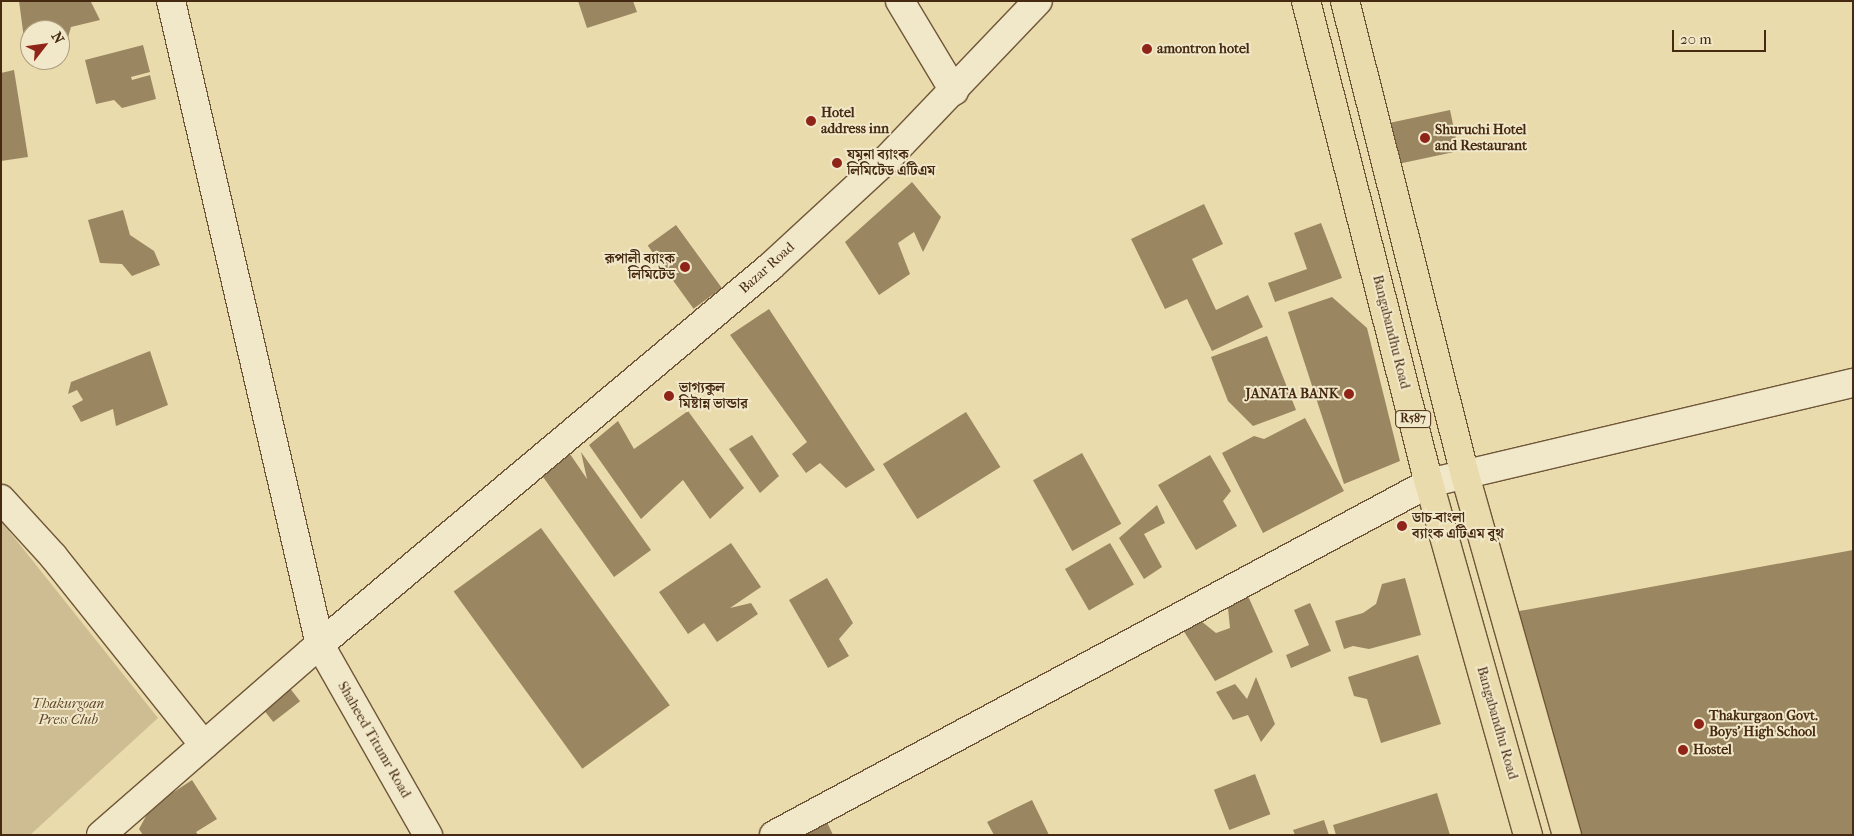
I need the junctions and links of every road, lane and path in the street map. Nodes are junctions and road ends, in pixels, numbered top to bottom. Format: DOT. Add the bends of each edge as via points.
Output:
graph roads {
  1 [pos="171,1"];
  2 [pos="900,1"];
  3 [pos="1038,1"];
  4 [pos="1306,1"];
  5 [pos="1345,1"];
  6 [pos="954,91"];
  7 [pos="1853,384"];
  8 [pos="1465,475"];
  9 [pos="1429,483"];
  10 [pos="1,499"];
  11 [pos="320,645"];
  12 [pos="204,745"];
  13 [pos="101,835"];
  14 [pos="428,835"];
  15 [pos="774,835"];
  16 [pos="1528,835"];
  17 [pos="1566,835"];
  1 -- 11 [label="street, Shaheed Titumr Road"];
  2 -- 6 [label="street"];
  3 -- 6 [label="street, Bazar Road"];
  4 -- 9 [label="main road, Bangabandhu Road / R587"];
  5 -- 8 [label="main road, R587"];
  6 -- 11 [label="street, Bazar Road" via="770,266"];
  7 -- 8 [label="street"];
  8 -- 9 [label="street"];
  8 -- 17 [label="main road, R587"];
  9 -- 15 [label="street"];
  9 -- 16 [label="main road, Bangabandhu Road / R587"];
  10 -- 12 [label="street" via="53,556"];
  11 -- 12 [label="street, Bazar Road"];
  11 -- 14 [label="street, Shaheed Titumr Road"];
  12 -- 13 [label="street, Bazar Road"];
}
